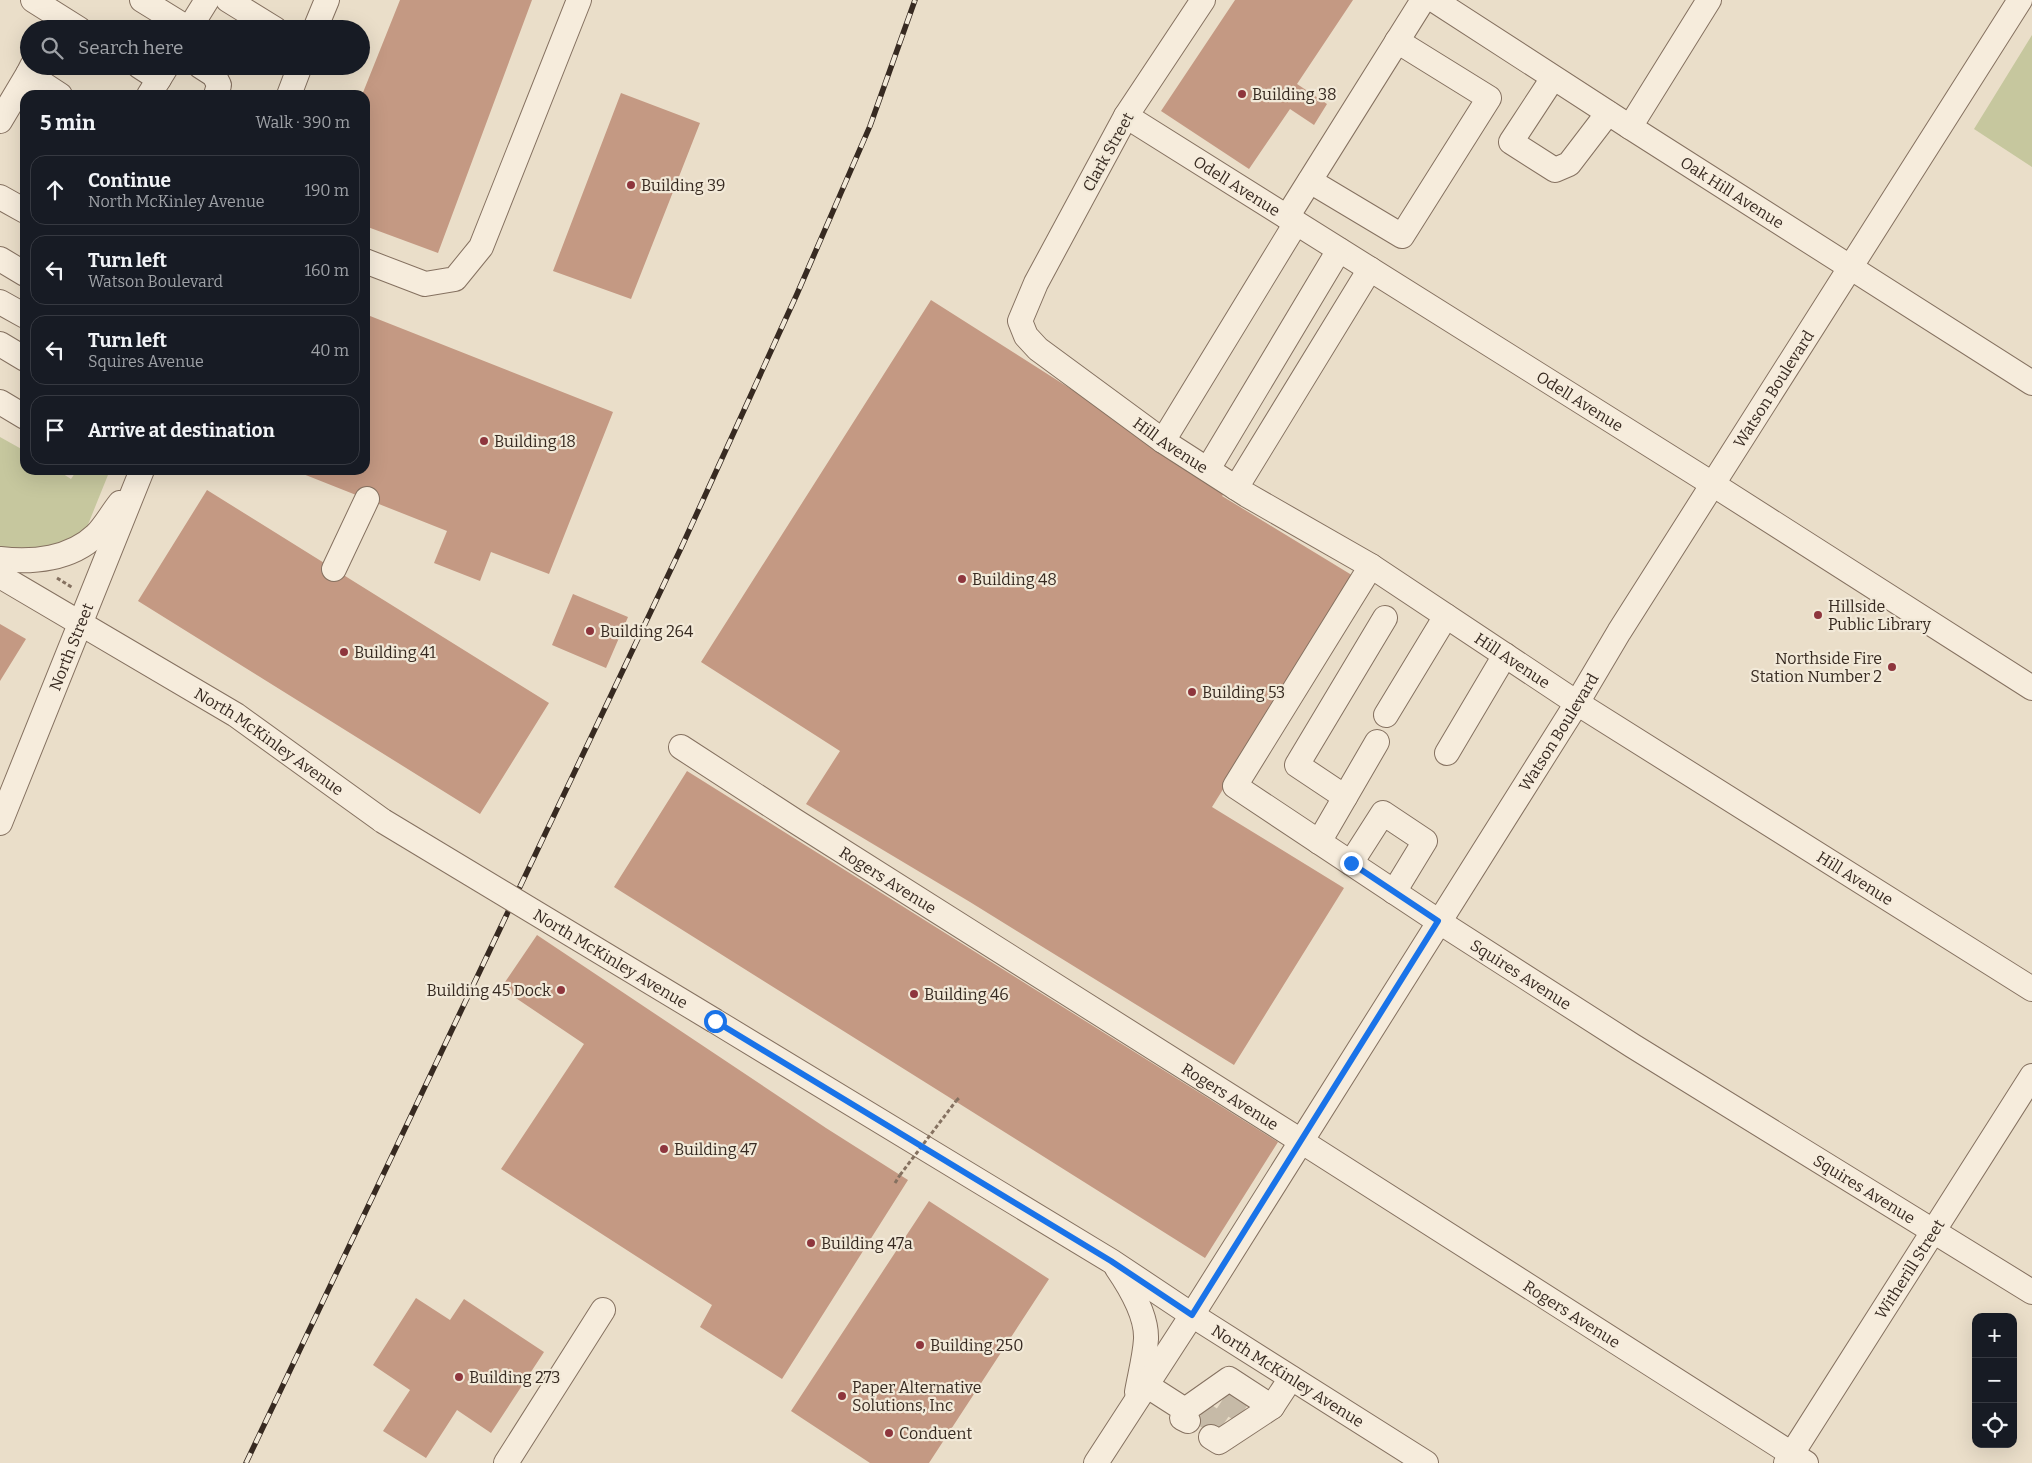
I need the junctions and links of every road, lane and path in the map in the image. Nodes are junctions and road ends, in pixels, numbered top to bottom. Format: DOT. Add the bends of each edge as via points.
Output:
graph roads {
  1 [pos="142,0"];
  2 [pos="207,0"];
  3 [pos="228,0"];
  4 [pos="327,0"];
  5 [pos="579,0"];
  6 [pos="1203,0"];
  7 [pos="1423,0"];
  8 [pos="1434,0"];
  9 [pos="1709,0"];
  10 [pos="2020,0"];
  11 [pos="174,20"];
  12 [pos="195,20"];
  13 [pos="260,20"];
  14 [pos="319,20"];
  15 [pos="1397,41"];
  16 [pos="27,75"];
  17 [pos="36,75"];
  18 [pos="214,75"];
  19 [pos="297,75"];
  20 [pos="1553,78"];
  21 [pos="54,90"];
  22 [pos="218,90"];
  23 [pos="291,90"];
  24 [pos="1608,113"];
  25 [pos="1126,116"];
  26 [pos="0,121"];
  27 [pos="1630,127"];
  28 [pos="1310,181"];
  29 [pos="1292,220"];
  30 [pos="1339,250"];
  31 [pos="0,259"];
  32 [pos="370,262"];
  33 [pos="1851,268"];
  34 [pos="1370,269"];
  35 [pos="20,271"];
  36 [pos="0,302"];
  37 [pos="1023,311"];
  38 [pos="20,313"];
  39 [pos="0,344"];
  40 [pos="20,356"];
  41 [pos="2032,383"];
  42 [pos="0,402"];
  43 [pos="20,414"];
  44 [pos="1163,441"];
  45 [pos="1208,470"];
  46 [pos="140,475"];
  47 [pos="141,475"];
  48 [pos="1714,484"];
  49 [pos="1236,488"];
  50 [pos="366,499"];
  51 [pos="0,559"];
  52 [pos="1371,566"];
  53 [pos="334,569"];
  54 [pos="50,575"];
  55 [pos="0,576"];
  56 [pos="76,589"];
  57 [pos="1446,616"];
  58 [pos="1385,618"];
  59 [pos="79,624"];
  60 [pos="1505,654"];
  61 [pos="2032,688"];
  62 [pos="1577,703"];
  63 [pos="1386,715"];
  64 [pos="1377,742"];
  65 [pos="681,747"];
  66 [pos="1447,753"];
  67 [pos="1345,797"];
  68 [pos="0,822"];
  69 [pos="1319,842"];
  70 [pos="1351,863"];
  71 [pos="1394,892"];
  72 [pos="1438,921"];
  73 [pos="2032,989"];
  74 [pos="2032,1076"];
  75 [pos="959,1098"];
  76 [pos="1301,1141"];
  77 [pos="894,1182"];
  78 [pos="1934,1230"];
  79 [pos="1111,1261"];
  80 [pos="2032,1292"];
  81 [pos="603,1310"];
  82 [pos="1192,1315"];
  83 [pos="1247,1350"];
  84 [pos="1291,1378"];
  85 [pos="1221,1390"];
  86 [pos="1141,1393"];
  87 [pos="1257,1413"];
  88 [pos="1222,1432"];
  89 [pos="1795,1460"];
  90 [pos="506,1463"];
  91 [pos="1096,1463"];
  92 [pos="1426,1463"];
  1 -- 11 [label="street"];
  2 -- 12 [label="street"];
  3 -- 13 [label="street"];
  4 -- 14 [label="street"];
  5 -- 32 [label="street" via="481,247 456,279 425,284"];
  6 -- 25 [label="street, Clark Street"];
  7 -- 15 [label="street"];
  8 -- 20 [label="street, Oak Hill Avenue"];
  9 -- 27 [label="street"];
  10 -- 33 [label="street, Watson Boulevard"];
  15 -- 28 [label="street"];
  15 -- 28 [label="street" via="1489,98 1402,236"];
  16 -- 26 [label="street"];
  17 -- 21 [label="street"];
  18 -- 22 [label="street" via="219,85"];
  19 -- 23 [label="street"];
  20 -- 24 [label="street, Oak Hill Avenue"];
  20 -- 24 [label="street" via="1511,142 1555,170 1569,164"];
  24 -- 27 [label="street, Oak Hill Avenue"];
  25 -- 29 [label="street, Odell Avenue"];
  25 -- 37 [label="street, Clark Street"];
  27 -- 33 [label="street, Oak Hill Avenue"];
  28 -- 29 [label="street"];
  29 -- 30 [label="street, Odell Avenue"];
  29 -- 44 [label="street"];
  30 -- 34 [label="street, Odell Avenue"];
  30 -- 45 [label="street"];
  31 -- 35 [label="street"];
  33 -- 41 [label="street, Oak Hill Avenue"];
  33 -- 48 [label="street, Watson Boulevard"];
  34 -- 48 [label="street, Odell Avenue"];
  34 -- 49 [label="street"];
  36 -- 38 [label="street"];
  37 -- 44 [label="street, Hill Avenue" via="1020,321 1026,336 1038,349"];
  39 -- 40 [label="street"];
  42 -- 43 [label="street"];
  44 -- 45 [label="street, Hill Avenue"];
  45 -- 49 [label="street, Hill Avenue"];
  46 -- 51 [label="street" via="96,534 82,545 55,557 22,562"];
  47 -- 59 [label="street, North Street"];
  48 -- 61 [label="street, Odell Avenue"];
  48 -- 62 [label="street, Watson Boulevard"];
  49 -- 52 [label="street, Hill Avenue"];
  50 -- 53 [label="street"];
  52 -- 57 [label="street, Hill Avenue"];
  52 -- 69 [label="street, Squires Avenue" via="1235,786"];
  54 -- 56 [label="path"];
  55 -- 59 [label="street, North McKinley Avenue"];
  57 -- 60 [label="street, Hill Avenue"];
  57 -- 63 [label="street"];
  58 -- 67 [label="street" via="1297,765"];
  59 -- 68 [label="street, North Street"];
  59 -- 79 [label="street, North McKinley Avenue, bridge" via="236,715 383,821"];
  60 -- 62 [label="street, Hill Avenue"];
  60 -- 66 [label="street"];
  62 -- 72 [label="street, Watson Boulevard"];
  62 -- 73 [label="street, Hill Avenue"];
  64 -- 67 [label="street"];
  65 -- 76 [label="street, Rogers Avenue"];
  67 -- 69 [label="street"];
  69 -- 70 [label="street, Squires Avenue"];
  70 -- 71 [label="street, Squires Avenue"];
  70 -- 71 [label="street" via="1383,813 1425,841"];
  71 -- 72 [label="street, Squires Avenue"];
  72 -- 76 [label="street, Watson Boulevard"];
  72 -- 78 [label="street, Squires Avenue"];
  74 -- 78 [label="street, Witherill Street"];
  75 -- 77 [label="path, bridge"];
  76 -- 82 [label="street, Watson Boulevard"];
  76 -- 89 [label="street, Rogers Avenue"];
  78 -- 80 [label="street, Squires Avenue"];
  78 -- 89 [label="street, Witherill Street"];
  79 -- 82 [label="street, North McKinley Avenue"];
  79 -- 86 [label="street" via="1141,1313 1146,1338"];
  81 -- 90 [label="street"];
  82 -- 83 [label="street, North McKinley Avenue"];
  82 -- 86 [label="street, Watson Boulevard"];
  83 -- 84 [label="street, North McKinley Avenue"];
  83 -- 85 [label="street"];
  84 -- 87 [label="street"];
  84 -- 92 [label="street, North McKinley Avenue"];
  85 -- 86 [label="street" via="1192,1413"];
  85 -- 87 [label="street"];
  86 -- 91 [label="street, Watson Boulevard"];
  87 -- 88 [label="street"];
}
